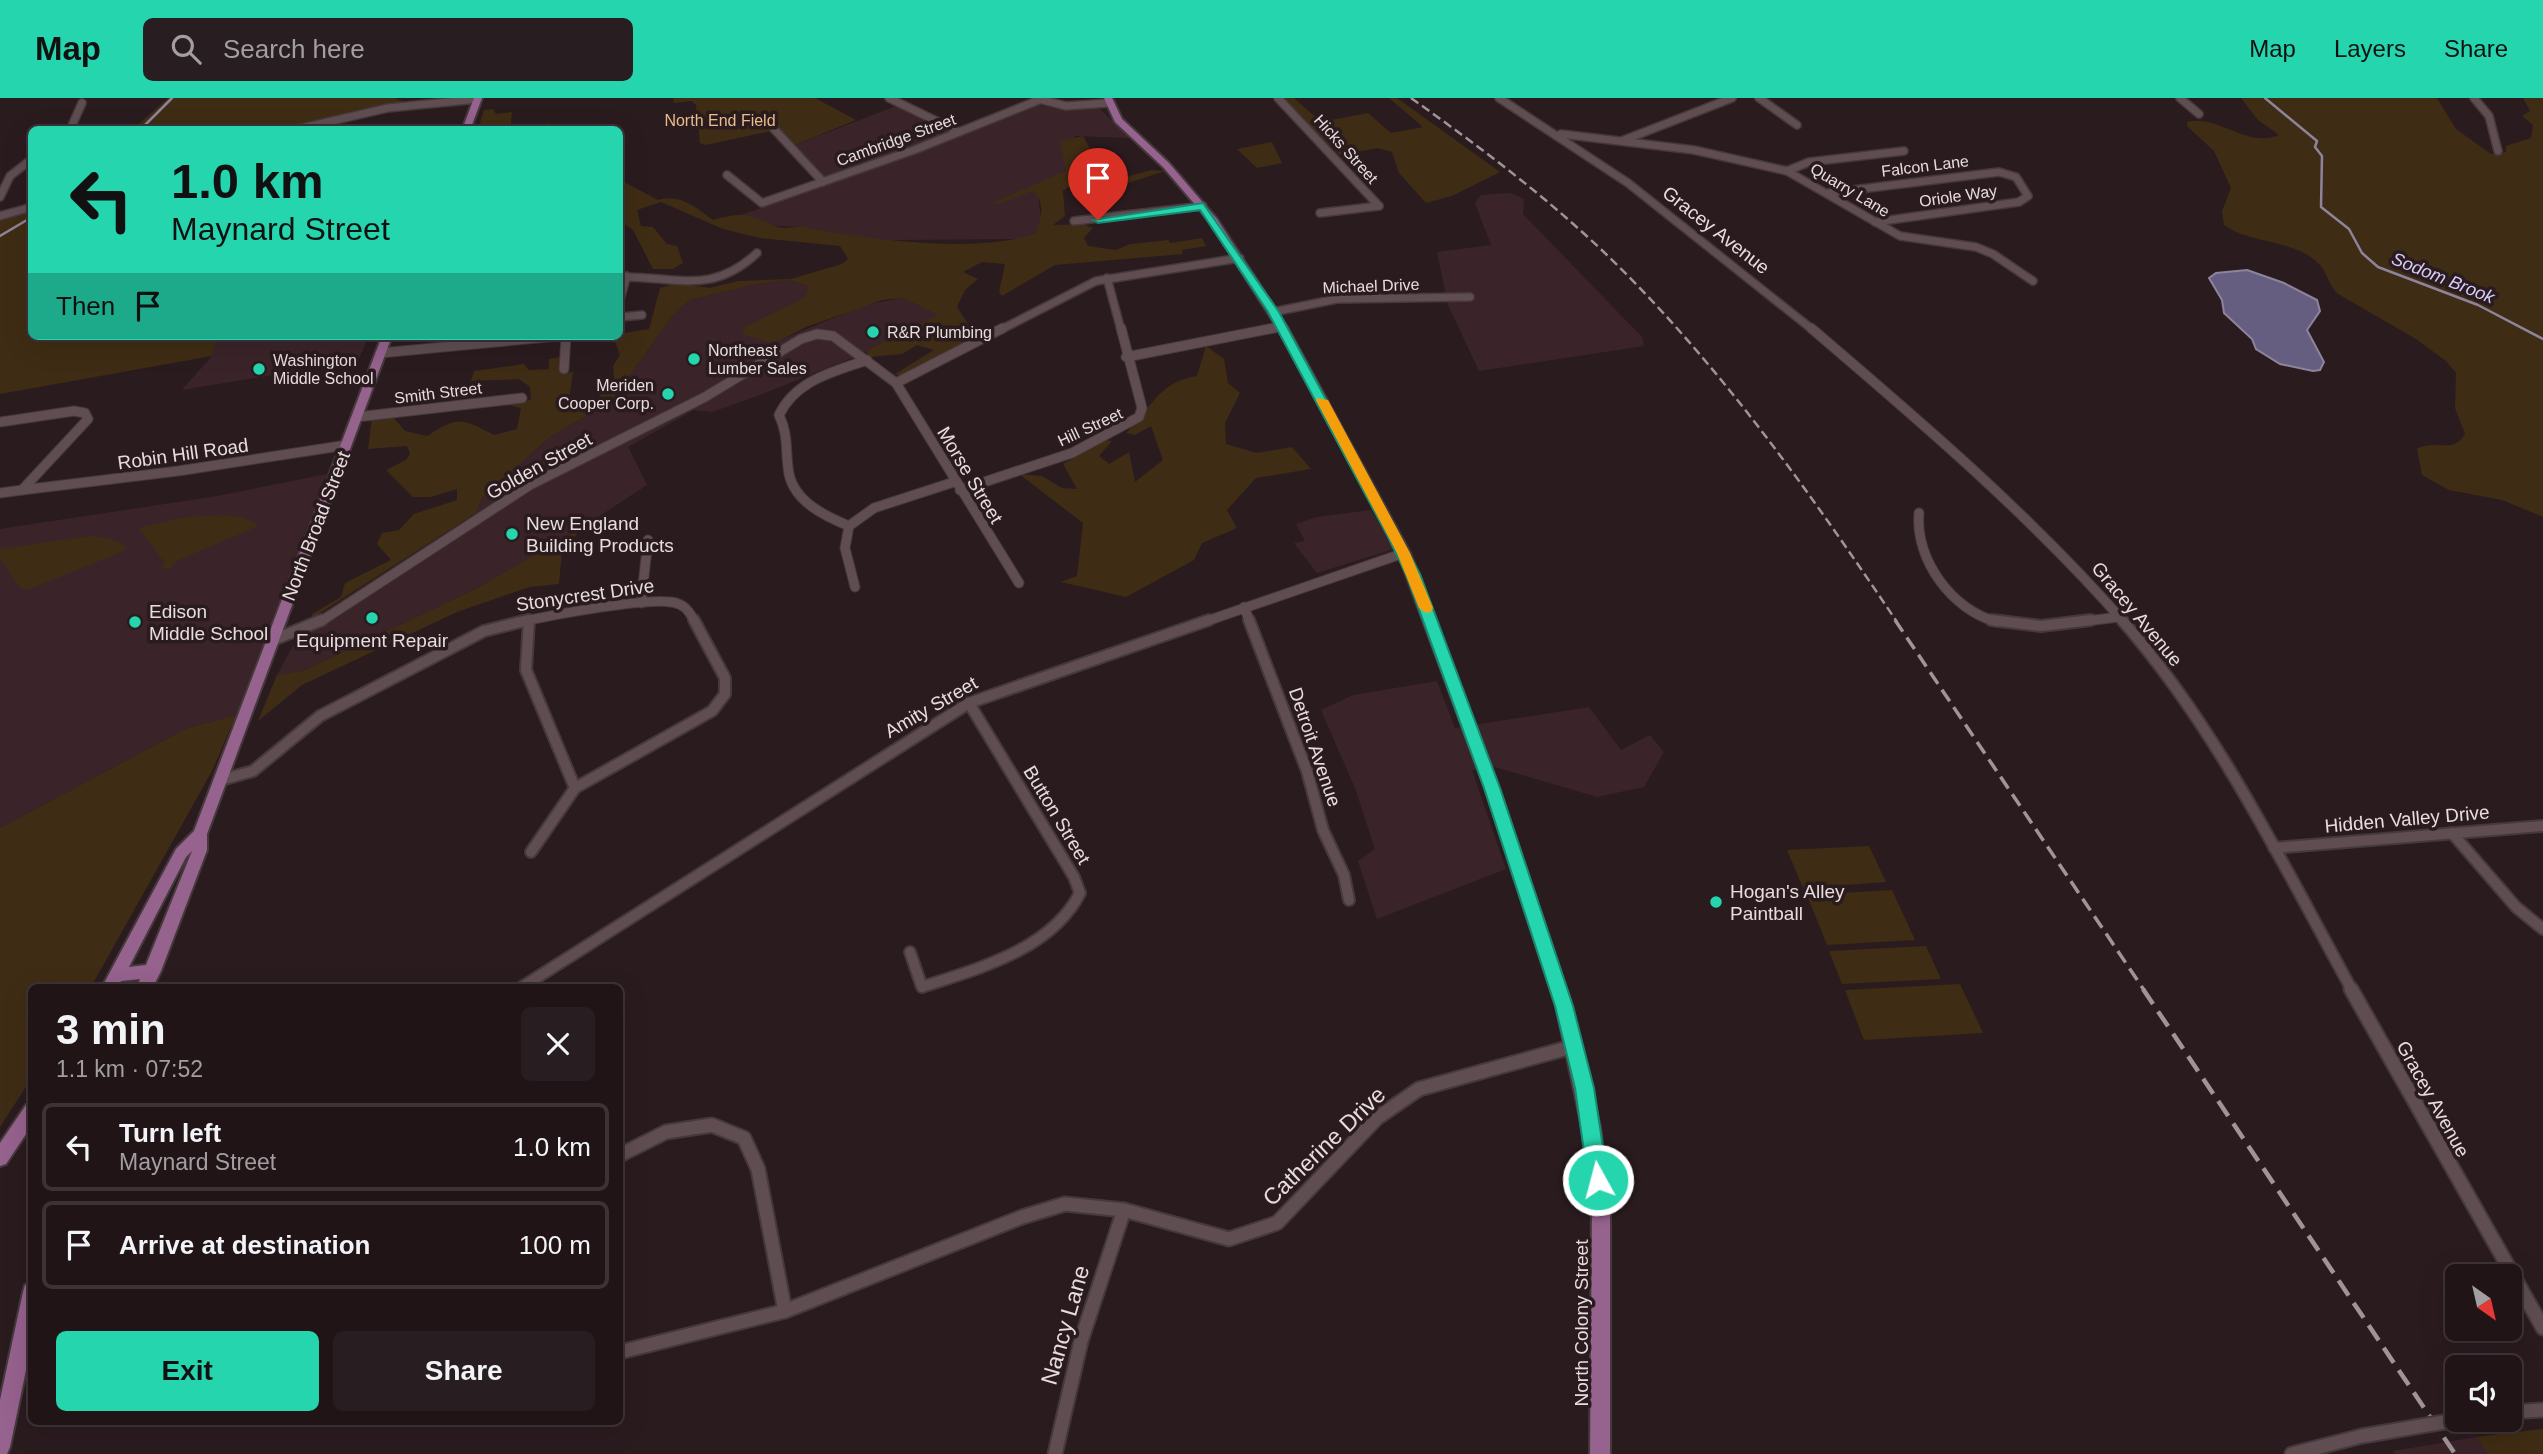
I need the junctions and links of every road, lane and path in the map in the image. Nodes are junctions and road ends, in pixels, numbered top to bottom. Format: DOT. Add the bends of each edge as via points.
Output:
graph roads {
  1 [pos="478,98"];
  2 [pos="485,98"];
  3 [pos="889,98"];
  4 [pos="1278,98"];
  5 [pos="1499,98"];
  6 [pos="1732,98"];
  7 [pos="1759,98"];
  8 [pos="2180,98"];
  9 [pos="2474,98"];
  10 [pos="1037,99"];
  11 [pos="1108,100"];
  12 [pos="82,103"];
  13 [pos="2199,114"];
  14 [pos="468,124"];
  15 [pos="1797,125"];
  16 [pos="72,126"];
  17 [pos="312,126"];
  18 [pos="774,128"];
  19 [pos="959,132"];
  20 [pos="1561,134"];
  21 [pos="1623,140"];
  22 [pos="1904,151"];
  23 [pos="2498,151"];
  24 [pos="28,162"];
  25 [pos="1787,171"];
  26 [pos="727,175"];
  27 [pos="823,182"];
  28 [pos="2022,184"];
  29 [pos="1828,193"];
  30 [pos="0,197"];
  31 [pos="1203,206"];
  32 [pos="28,208"];
  33 [pos="1320,213"];
  34 [pos="0,216"];
  35 [pos="1074,221"];
  36 [pos="1875,222"];
  37 [pos="757,253"];
  38 [pos="1240,258"];
  39 [pos="623,276"];
  40 [pos="1107,278"];
  41 [pos="2033,281"];
  42 [pos="1470,297"];
  43 [pos="1273,312"];
  44 [pos="642,315"];
  45 [pos="623,317"];
  46 [pos="1282,327"];
  47 [pos="385,340"];
  48 [pos="517,340"];
  49 [pos="566,340"];
  50 [pos="380,353"];
  51 [pos="1126,357"];
  52 [pos="867,360"];
  53 [pos="564,369"];
  54 [pos="896,383"];
  55 [pos="522,398"];
  56 [pos="357,416"];
  57 [pos="0,422"];
  58 [pos="347,445"];
  59 [pos="957,486"];
  60 [pos="22,490"];
  61 [pos="0,493"];
  62 [pos="1919,513"];
  63 [pos="849,526"];
  64 [pos="648,540"];
  65 [pos="1404,553"];
  66 [pos="1019,583"];
  67 [pos="855,587"];
  68 [pos="641,603"];
  69 [pos="1244,607"];
  70 [pos="2119,617"];
  71 [pos="529,620"];
  72 [pos="273,640"];
  73 [pos="969,703"];
  74 [pos="221,780"];
  75 [pos="575,788"];
  76 [pos="2543,826"];
  77 [pos="2452,833"];
  78 [pos="200,834"];
  79 [pos="2274,848"];
  80 [pos="531,852"];
  81 [pos="1349,900"];
  82 [pos="2543,929"];
  83 [pos="910,952"];
  84 [pos="153,971"];
  85 [pos="113,981"];
  86 [pos="146,984"];
  87 [pos="527,984"];
  88 [pos="1575,1046"];
  89 [pos="28,1116"];
  90 [pos="623,1154"];
  91 [pos="0,1158"];
  92 [pos="1124,1210"];
  93 [pos="28,1311"];
  94 [pos="785,1311"];
  95 [pos="2543,1328"];
  96 [pos="623,1351"];
  97 [pos="2543,1410"];
  98 [pos="2522,1411"];
  99 [pos="2445,1422"];
  100 [pos="0,1447"];
  101 [pos="1055,1454"];
  102 [pos="1600,1454"];
  103 [pos="2292,1454"];
  1 -- 2 [label="main road"];
  1 -- 14 [label="main road"];
  1 -- 17 [label="street" via="406,106"];
  3 -- 19 [label="street"];
  4 -- 33 [label="street, Hicks Street" via="1379,206"];
  5 -- 20 [label="street, Gracey Avenue"];
  6 -- 21 [label="street"];
  7 -- 15 [label="street"];
  8 -- 13 [label="street"];
  9 -- 23 [label="street" via="2489,116"];
  10 -- 11 [label="street" via="1066,106"];
  10 -- 19 [label="street, Cambridge Street"];
  11 -- 31 [label="main road, North Colony Street" via="1122,125 1157,155"];
  12 -- 16 [label="street"];
  18 -- 27 [label="street"];
  19 -- 27 [label="street, Cambridge Street"];
  20 -- 21 [label="street, Quarry Lane"];
  20 -- 70 [label="street, Gracey Avenue" via="1707,242 1890,396 2053,544"];
  21 -- 25 [label="street, Quarry Lane"];
  22 -- 25 [label="street" via="1809,162"];
  24 -- 30 [label="street" via="10,176"];
  25 -- 29 [label="street, Quarry Lane"];
  26 -- 27 [label="street, Cambridge Street" via="762,203"];
  28 -- 29 [label="street, Falcon Lane" via="2011,174 1992,172"];
  28 -- 36 [label="street, Oriole Way" via="2028,196 2019,202"];
  29 -- 36 [label="street, Quarry Lane"];
  31 -- 35 [label="street"];
  31 -- 38 [label="main road, North Colony Street"];
  32 -- 34 [label="street"];
  36 -- 41 [label="street, Quarry Lane" via="1909,238 1984,250"];
  37 -- 39 [label="street" via="741,270 712,282"];
  38 -- 40 [label="street"];
  38 -- 43 [label="main road, North Colony Street"];
  40 -- 51 [label="street, Hill Street"];
  40 -- 54 [label="street"];
  42 -- 43 [label="street, Michael Drive" via="1337,299"];
  43 -- 46 [label="main road, North Colony Street"];
  44 -- 45 [label="street"];
  46 -- 51 [label="street"];
  46 -- 65 [label="main road, North Colony Street"];
  47 -- 50 [label="main road, North Broad Street"];
  48 -- 50 [label="street"];
  49 -- 53 [label="street"];
  50 -- 56 [label="main road, North Broad Street"];
  51 -- 59 [label="street, Hill Street" via="1142,408 1135,421 1072,453"];
  52 -- 54 [label="street, Golden Street"];
  52 -- 63 [label="street" via="799,387 783,400 779,415 789,437 788,462 795,489 811,506"];
  52 -- 72 [label="street, Golden Street" via="833,336 809,336 705,397 530,485 312,627"];
  54 -- 59 [label="street, Morse Street"];
  55 -- 56 [label="street, Smith Street"];
  56 -- 58 [label="main road, North Broad Street"];
  57 -- 60 [label="street" via="86,412 88,419"];
  58 -- 60 [label="street, Robin Hill Road"];
  58 -- 72 [label="main road, North Broad Street"];
  59 -- 63 [label="street, Hill Street" via="874,508"];
  59 -- 66 [label="street, Morse Street"];
  60 -- 61 [label="street, Robin Hill Road"];
  62 -- 70 [label="street" via="1920,541 1930,563 1951,596 1970,613 2014,627"];
  63 -- 67 [label="street" via="845,548"];
  64 -- 68 [label="street"];
  65 -- 69 [label="street, Amity Street"];
  65 -- 88 [label="main road, North Colony Street" via="1492,788"];
  68 -- 71 [label="street, Stonycrest Drive"];
  68 -- 75 [label="street, Stonycrest Drive" via="672,602 687,608 725,678 724,694 712,711"];
  69 -- 73 [label="street, Amity Street"];
  69 -- 81 [label="street, Detroit Avenue" via="1307,771"];
  70 -- 79 [label="street, Gracey Avenue" via="2204,724"];
  71 -- 74 [label="street, Stonycrest Drive" via="484,631 369,688 320,716 253,771"];
  71 -- 75 [label="street" via="526,670"];
  72 -- 74 [label="main road, North Broad Street"];
  73 -- 83 [label="street, Button Street" via="1080,893 1062,919 1012,955 922,987"];
  73 -- 87 [label="street, Amity Street"];
  74 -- 78 [label="main road, North Broad Street"];
  75 -- 80 [label="street, Stonycrest Drive"];
  76 -- 77 [label="street, Hidden Valley Drive"];
  77 -- 79 [label="street, Hidden Valley Drive"];
  77 -- 82 [label="street" via="2516,907"];
  78 -- 84 [label="main road, North Broad Street" via="200,850"];
  78 -- 85 [label="main road, North Broad Street" via="181,853"];
  79 -- 95 [label="street, Gracey Avenue"];
  84 -- 85 [label="main road"];
  84 -- 86 [label="main road, North Broad Street"];
  88 -- 92 [label="street, Catherine Drive" via="1441,1081 1398,1101 1277,1223 1229,1239"];
  88 -- 102 [label="main road, North Colony Street" via="1601,1206"];
  89 -- 91 [label="main road"];
  90 -- 94 [label="street" via="666,1132 712,1125 744,1138 758,1169"];
  92 -- 94 [label="street, Catherine Drive" via="1054,1207"];
  92 -- 101 [label="street, Nancy Lane" via="1080,1341"];
  93 -- 100 [label="main road"];
  94 -- 96 [label="street, Catherine Drive"];
  97 -- 98 [label="street"];
  99 -- 103 [label="street, bridge"];
}
